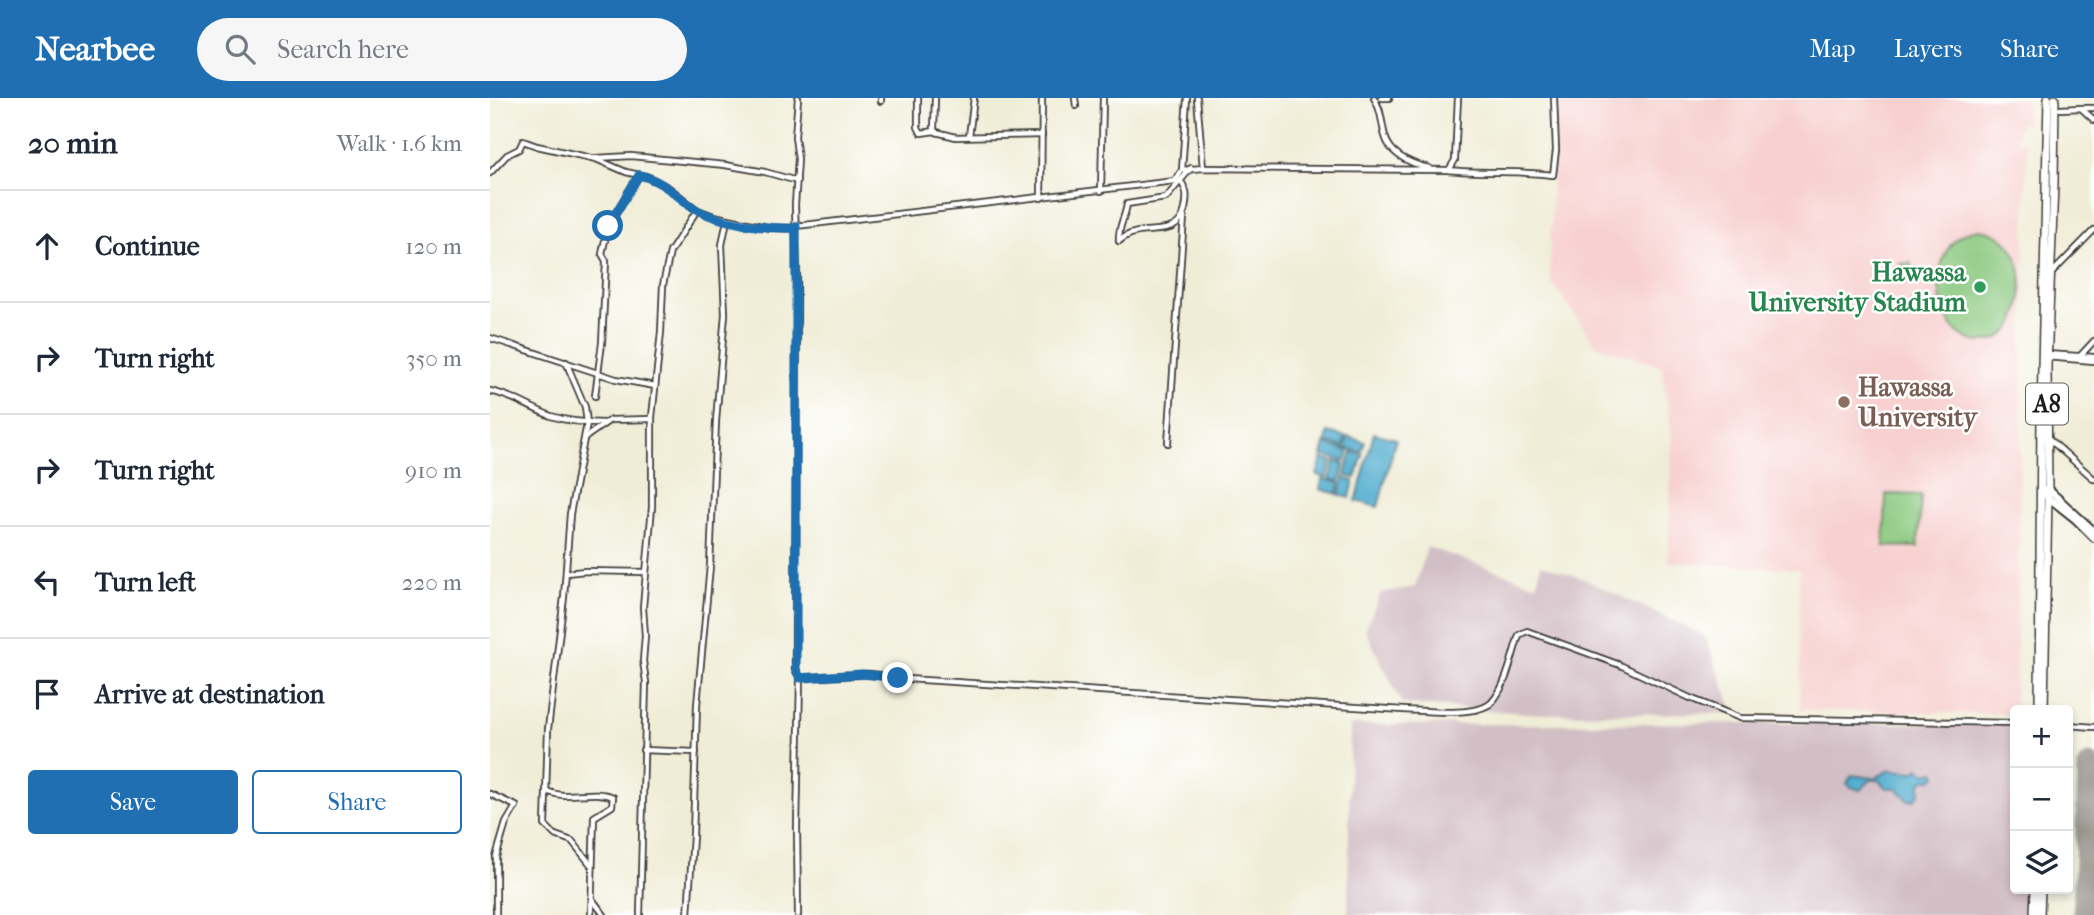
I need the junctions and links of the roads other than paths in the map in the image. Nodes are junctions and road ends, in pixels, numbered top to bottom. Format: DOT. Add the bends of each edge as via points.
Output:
graph roads {
  1 [pos="797,98"];
  2 [pos="918,98"];
  3 [pos="935,98"];
  4 [pos="974,98"];
  5 [pos="1042,98"];
  6 [pos="1074,98"];
  7 [pos="1103,98"];
  8 [pos="1187,98"];
  9 [pos="1197,98"];
  10 [pos="1374,98"];
  11 [pos="1381,98"];
  12 [pos="1389,98"];
  13 [pos="1458,98"];
  14 [pos="1555,98"];
  15 [pos="2048,98"];
  16 [pos="2055,98"];
  17 [pos="1076,106"];
  18 [pos="2081,108"];
  19 [pos="2094,108"];
  20 [pos="2060,109"];
  21 [pos="2094,120"];
  22 [pos="935,131"];
  23 [pos="1042,135"];
  24 [pos="969,136"];
  25 [pos="596,159"];
  26 [pos="1191,168"];
  27 [pos="1203,168"];
  28 [pos="1182,170"];
  29 [pos="1437,170"];
  30 [pos="1448,170"];
  31 [pos="490,173"];
  32 [pos="639,175"];
  33 [pos="797,181"];
  34 [pos="1181,182"];
  35 [pos="1101,191"];
  36 [pos="1041,198"];
  37 [pos="697,209"];
  38 [pos="1184,217"];
  39 [pos="727,219"];
  40 [pos="796,226"];
  41 [pos="2094,230"];
  42 [pos="2051,274"];
  43 [pos="490,338"];
  44 [pos="2094,341"];
  45 [pos="2045,355"];
  46 [pos="2080,358"];
  47 [pos="2094,359"];
  48 [pos="566,362"];
  49 [pos="598,374"];
  50 [pos="655,386"];
  51 [pos="490,391"];
  52 [pos="595,396"];
  53 [pos="652,419"];
  54 [pos="587,423"];
  55 [pos="605,423"];
  56 [pos="2047,437"];
  57 [pos="585,438"];
  58 [pos="1168,443"];
  59 [pos="2094,480"];
  60 [pos="2046,493"];
  61 [pos="2077,518"];
  62 [pos="2094,531"];
  63 [pos="2094,538"];
  64 [pos="645,572"];
  65 [pos="566,573"];
  66 [pos="800,678"];
  67 [pos="2039,705"];
  68 [pos="2044,705"];
  69 [pos="2010,723"];
  70 [pos="2073,725"];
  71 [pos="2094,727"];
  72 [pos="643,750"];
  73 [pos="696,752"];
  74 [pos="547,790"];
  75 [pos="490,794"];
  76 [pos="592,866"];
  77 [pos="2035,894"];
  78 [pos="2041,894"];
  79 [pos="592,898"];
  80 [pos="496,915"];
  81 [pos="591,915"];
  82 [pos="604,915"];
  83 [pos="640,915"];
  84 [pos="688,915"];
  85 [pos="798,915"];
  86 [pos="2035,915"];
  87 [pos="2040,915"];
  1 -- 33 [label="street"];
  2 -- 22 [label="street" via="921,133"];
  3 -- 22 [label="street"];
  4 -- 24 [label="street"];
  5 -- 23 [label="street"];
  6 -- 17 [label="street"];
  7 -- 35 [label="street"];
  8 -- 28 [label="street"];
  9 -- 27 [label="street"];
  10 -- 29 [label="street" via="1390,146 1405,160"];
  11 -- 12 [label="street"];
  13 -- 30 [label="street" via="1455,160"];
  14 -- 30 [label="street" via="1553,176"];
  15 -- 45 [label="highway, A8"];
  16 -- 42 [label="highway, A8"];
  18 -- 19 [label="street"];
  18 -- 20 [label="street"];
  18 -- 21 [label="street"];
  22 -- 24 [label="street"];
  23 -- 24 [label="street"];
  23 -- 36 [label="street"];
  25 -- 31 [label="street" via="523,141"];
  25 -- 32 [label="street"];
  25 -- 33 [label="street" via="631,156 718,164"];
  26 -- 27 [label="street"];
  26 -- 28 [label="street"];
  26 -- 34 [label="street"];
  27 -- 29 [label="street"];
  28 -- 35 [label="street" via="1171,183"];
  29 -- 30 [label="street"];
  32 -- 37 [label="street" via="669,188"];
  32 -- 49 [label="street" via="608,226 602,254 606,261"];
  33 -- 40 [label="street"];
  34 -- 38 [label="street" via="1187,199"];
  34 -- 38 [label="street" via="1166,198 1127,204 1119,224 1119,241 1132,233 1176,226"];
  35 -- 36 [label="street"];
  36 -- 40 [label="street"];
  37 -- 39 [label="street"];
  37 -- 50 [label="street" via="667,261"];
  38 -- 58 [label="street"];
  39 -- 40 [label="street" via="771,228"];
  39 -- 73 [label="street" via="722,245 725,314"];
  40 -- 66 [label="street" via="796,669"];
  41 -- 42 [label="street"];
  42 -- 45 [label="highway, A8"];
  43 -- 48 [label="street"];
  44 -- 46 [label="street"];
  45 -- 46 [label="street"];
  45 -- 56 [label="highway, A8"];
  45 -- 60 [label="highway, A8"];
  46 -- 47 [label="street"];
  48 -- 49 [label="street"];
  48 -- 54 [label="street" via="583,400"];
  49 -- 50 [label="street"];
  49 -- 52 [label="street"];
  50 -- 53 [label="street"];
  51 -- 54 [label="street" via="552,416"];
  53 -- 55 [label="street"];
  53 -- 64 [label="street" via="652,507"];
  54 -- 55 [label="street"];
  54 -- 57 [label="street"];
  55 -- 57 [label="street"];
  56 -- 59 [label="street"];
  56 -- 60 [label="highway, A8"];
  57 -- 65 [label="street" via="570,514"];
  60 -- 61 [label="main road"];
  60 -- 67 [label="highway, A8"];
  60 -- 68 [label="highway, A8"];
  61 -- 62 [label="main road"];
  61 -- 63 [label="main road"];
  64 -- 65 [label="street"];
  64 -- 72 [label="street"];
  65 -- 74 [label="street" via="548,729"];
  66 -- 69 [label="street" via="870,674 1434,712 1465,710 1483,708 1493,701 1519,635 1527,631 1620,665 1740,718"];
  66 -- 85 [label="street"];
  70 -- 71 [label="street"];
  72 -- 73 [label="street"];
  72 -- 83 [label="street"];
  73 -- 84 [label="street"];
  74 -- 76 [label="street" via="546,828 572,841"];
  74 -- 76 [label="street" via="613,797 612,806 594,817"];
  75 -- 80 [label="street" via="516,806 496,857"];
  76 -- 79 [label="street"];
  77 -- 86 [label="highway"];
  78 -- 87 [label="highway"];
  79 -- 81 [label="street"];
  79 -- 82 [label="street"];
}
